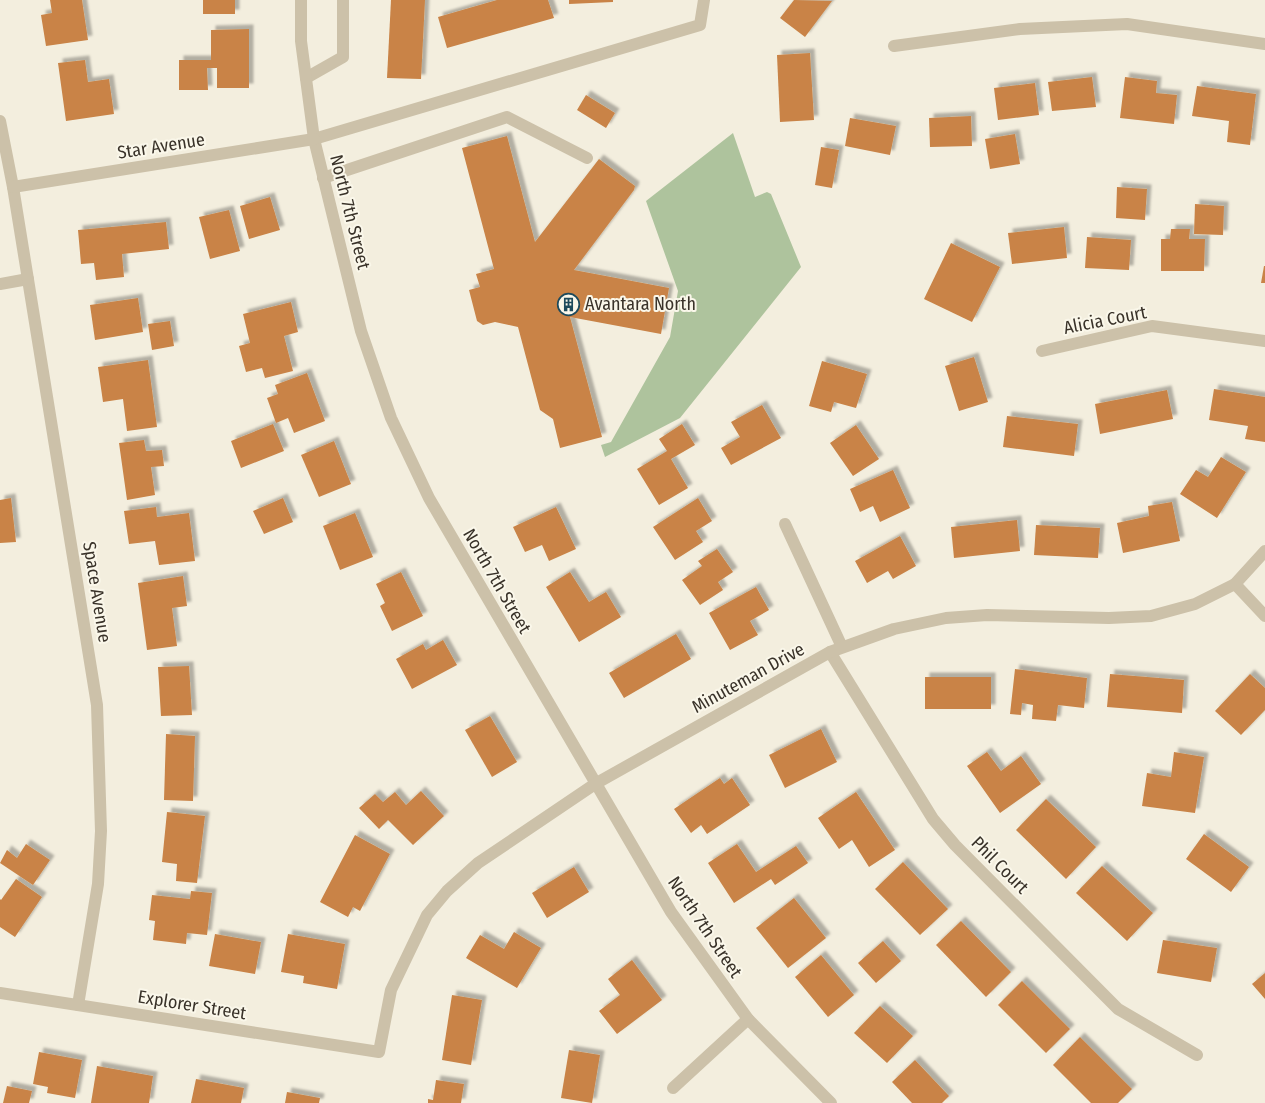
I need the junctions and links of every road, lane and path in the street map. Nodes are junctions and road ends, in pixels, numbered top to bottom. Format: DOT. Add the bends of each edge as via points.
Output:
graph roads {
  1 [pos="301,0"];
  2 [pos="343,0"];
  3 [pos="704,0"];
  4 [pos="1265,44"];
  5 [pos="894,46"];
  6 [pos="306,78"];
  7 [pos="0,121"];
  8 [pos="314,139"];
  9 [pos="587,158"];
  10 [pos="324,178"];
  11 [pos="13,187"];
  12 [pos="28,279"];
  13 [pos="0,284"];
  14 [pos="1265,342"];
  15 [pos="1042,350"];
  16 [pos="785,524"];
  17 [pos="1265,551"];
  18 [pos="1235,584"];
  19 [pos="1265,616"];
  20 [pos="842,647"];
  21 [pos="830,652"];
  22 [pos="595,784"];
  23 [pos="0,992"];
  24 [pos="78,1006"];
  25 [pos="748,1019"];
  26 [pos="379,1052"];
  27 [pos="1197,1056"];
  28 [pos="673,1088"];
  29 [pos="831,1103"];
  1 -- 6 [label="street, North 7th Street" via="301,41"];
  2 -- 6 [label="street" via="343,57"];
  3 -- 8 [label="street, Star Avenue" via="700,25"];
  4 -- 5 [label="street" via="1127,24 1020,29"];
  6 -- 8 [label="street, North 7th Street"];
  7 -- 11 [label="street, Space Avenue"];
  8 -- 10 [label="street, North 7th Street"];
  8 -- 11 [label="street, Star Avenue"];
  9 -- 10 [label="street" via="507,117"];
  10 -- 22 [label="street, North 7th Street" via="361,331 391,418 429,498"];
  11 -- 12 [label="street, Space Avenue"];
  12 -- 13 [label="street"];
  12 -- 24 [label="street, Space Avenue" via="97,705 101,831 98,884"];
  14 -- 15 [label="street, Alicia Court" via="1152,326"];
  16 -- 20 [label="street"];
  17 -- 18 [label="street, Minuteman Drive"];
  18 -- 19 [label="street"];
  18 -- 20 [label="street, Minuteman Drive" via="1195,604 1151,616 987,615 946,618 894,629"];
  20 -- 21 [label="street, Minuteman Drive"];
  21 -- 22 [label="street, Minuteman Drive"];
  21 -- 27 [label="street, Phil Court" via="933,819 955,845 1118,1009"];
  22 -- 25 [label="street, North 7th Street" via="671,912"];
  22 -- 26 [label="street, Minuteman Drive" via="478,863 447,891 427,915 391,990"];
  23 -- 24 [label="street, Explorer Street"];
  24 -- 26 [label="street, Explorer Street"];
  25 -- 28 [label="street"];
  25 -- 29 [label="street, North 7th Street"];
}
